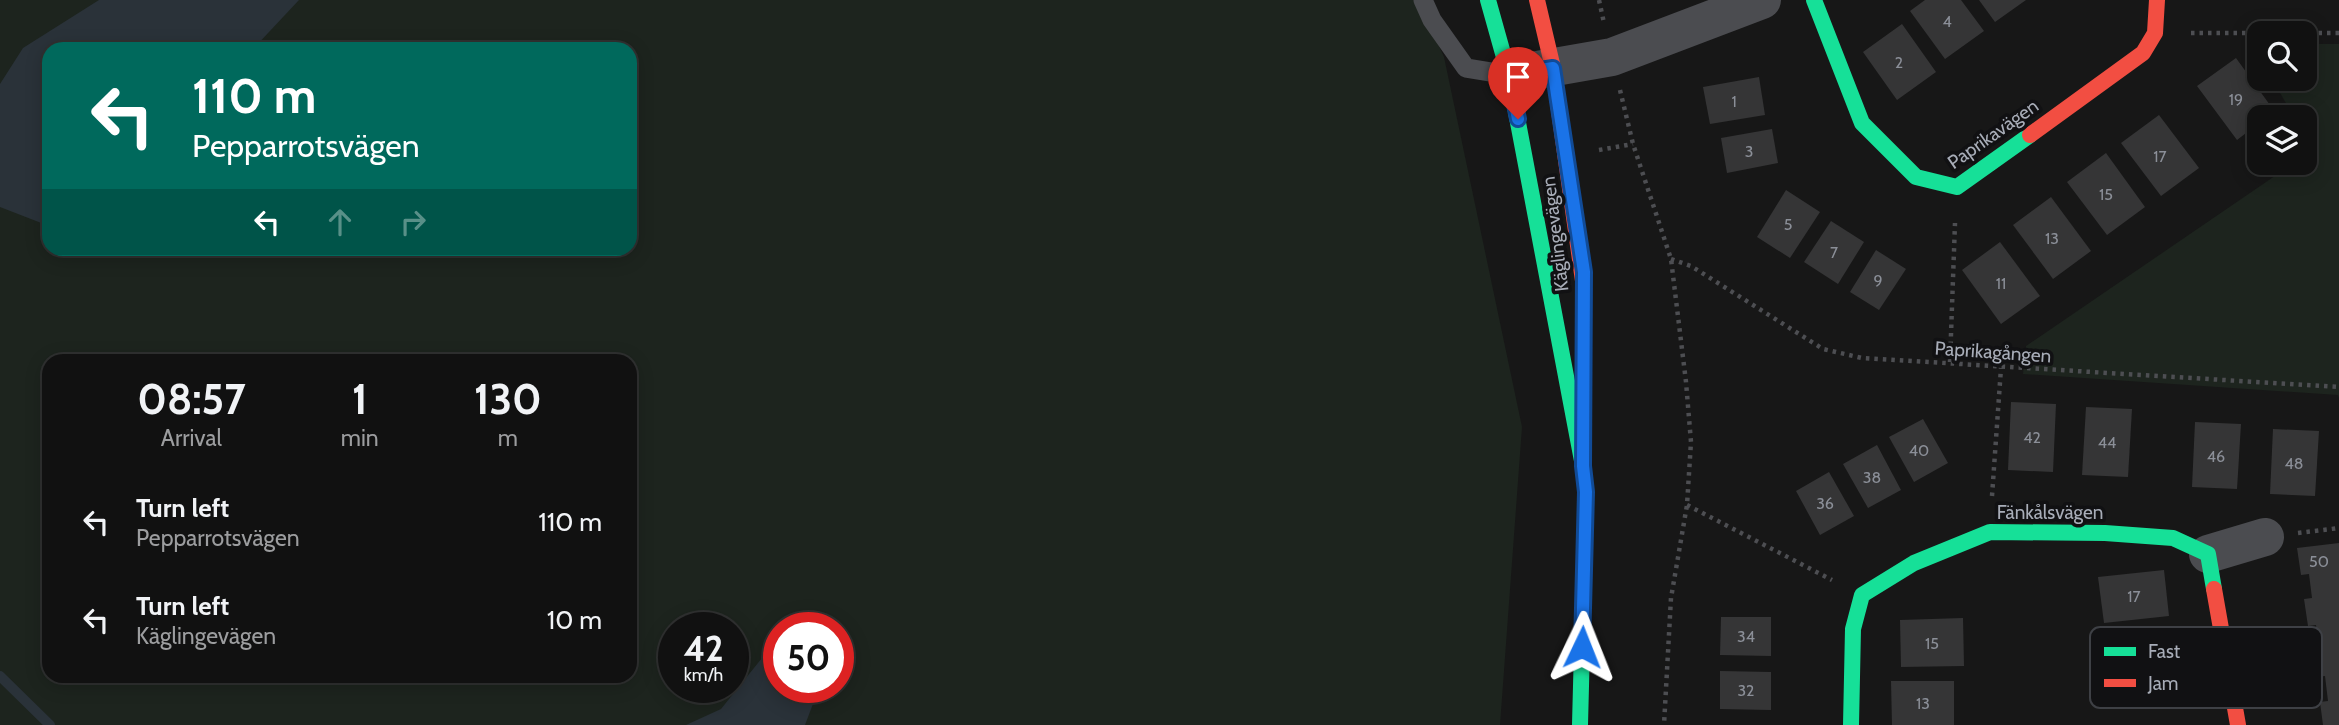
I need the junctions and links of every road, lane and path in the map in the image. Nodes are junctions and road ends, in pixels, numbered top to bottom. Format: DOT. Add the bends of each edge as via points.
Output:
graph roads {
  1 [pos="1423,0"];
  2 [pos="1488,0"];
  3 [pos="1537,0"];
  4 [pos="1599,0"];
  5 [pos="1762,0"];
  6 [pos="1814,0"];
  7 [pos="2157,0"];
  8 [pos="2155,33"];
  9 [pos="2339,33"];
  10 [pos="1612,57"];
  11 [pos="1553,68"];
  12 [pos="1509,75"];
  13 [pos="1957,187"];
  14 [pos="1671,259"];
  15 [pos="1950,362"];
  16 [pos="2001,368"];
  17 [pos="2339,387"];
  18 [pos="1583,466"];
  19 [pos="1687,505"];
  20 [pos="1990,532"];
  21 [pos="2265,537"];
  22 [pos="2208,554"];
  23 [pos="1861,596"];
  24 [pos="2221,627"];
  25 [pos="1580,725"];
  26 [pos="1664,725"];
  27 [pos="1850,725"];
  1 -- 12 [label="lane" via="1466,68"];
  2 -- 12 [label="street, Käglingevägen"];
  3 -- 11 [label="street, Käglingevägen"];
  4 -- 10 [label="path"];
  5 -- 10 [label="street"];
  6 -- 13 [label="street, Paprikavägen" via="1861,123 1916,177"];
  7 -- 8 [label="street"];
  8 -- 9 [label="path"];
  8 -- 13 [label="street, Paprikavägen" via="2143,53"];
  10 -- 11 [label="street"];
  10 -- 14 [label="path" via="1633,144"];
  11 -- 12 [label="street"];
  11 -- 18 [label="street, Käglingevägen" via="1584,272"];
  12 -- 18 [label="street, Käglingevägen"];
  13 -- 15 [label="path"];
  14 -- 15 [label="path, Paprikagången" via="1823,349 1862,358"];
  14 -- 19 [label="path" via="1690,430"];
  15 -- 16 [label="path, Paprikagången"];
  16 -- 17 [label="path, Paprikagången"];
  16 -- 20 [label="path"];
  18 -- 25 [label="street, Käglingevägen"];
  19 -- 23 [label="path"];
  19 -- 26 [label="path" via="1671,598"];
  20 -- 22 [label="street, Fänkålsvägen" via="2173,538"];
  20 -- 23 [label="street, Fänkålsvägen" via="1914,563"];
  21 -- 22 [label="street"];
  22 -- 24 [label="street"];
  23 -- 27 [label="street" via="1853,629"];
}
